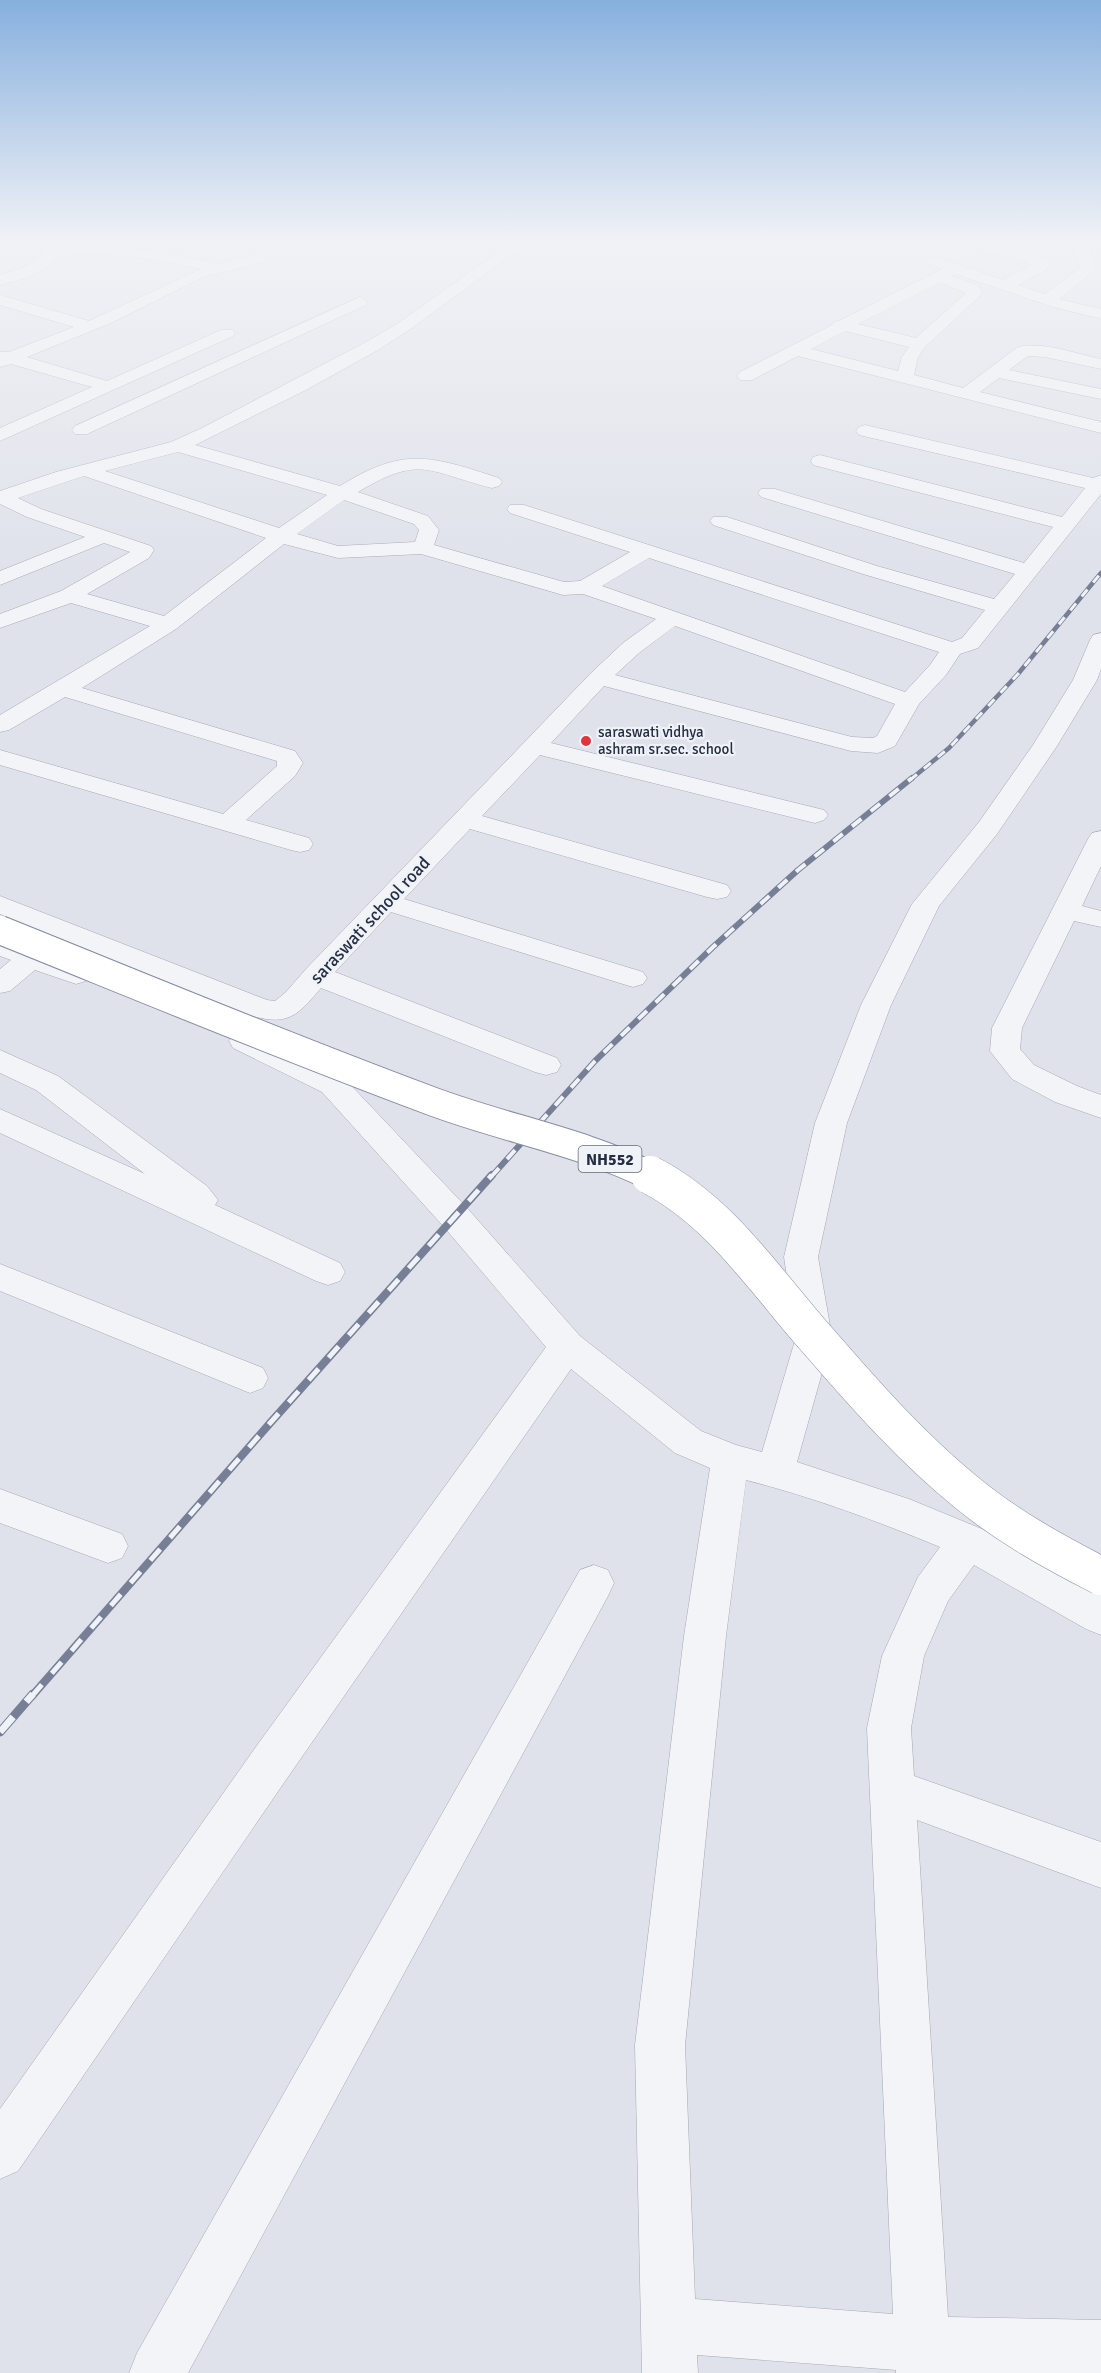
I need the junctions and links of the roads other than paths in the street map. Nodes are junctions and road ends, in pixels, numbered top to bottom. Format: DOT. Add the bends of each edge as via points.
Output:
graph roads {
  1 [pos="18,353"];
  2 [pos="181,353"];
  3 [pos="248,353"];
  4 [pos="360,353"];
  5 [pos="789,353"];
  6 [pos="805,353"];
  7 [pos="913,353"];
  8 [pos="1022,353"];
  9 [pos="1046,353"];
  10 [pos="4,358"];
  11 [pos="1101,364"];
  12 [pos="995,372"];
  13 [pos="746,376"];
  14 [pos="905,377"];
  15 [pos="106,386"];
  16 [pos="967,393"];
  17 [pos="1101,394"];
  18 [pos="9,410"];
  19 [pos="38,418"];
  20 [pos="1101,428"];
  21 [pos="81,430"];
  22 [pos="865,431"];
  23 [pos="0,435"];
  24 [pos="110,437"];
  25 [pos="129,442"];
  26 [pos="178,446"];
  27 [pos="157,452"];
  28 [pos="820,461"];
  29 [pos="84,470"];
  30 [pos="492,482"];
  31 [pos="1099,483"];
  32 [pos="342,493"];
  33 [pos="768,493"];
  34 [pos="0,497"];
  35 [pos="517,509"];
  36 [pos="720,521"];
  37 [pos="1066,524"];
  38 [pos="104,536"];
  39 [pos="280,536"];
  40 [pos="422,548"];
  41 [pos="646,551"];
  42 [pos="1028,571"];
  43 [pos="0,579"];
  44 [pos="585,587"];
  45 [pos="69,596"];
  46 [pos="998,607"];
  47 [pos="673,618"];
  48 [pos="0,621"];
  49 [pos="167,624"];
  50 [pos="1101,640"];
  51 [pos="952,649"];
  52 [pos="599,678"];
  53 [pos="62,689"];
  54 [pos="909,701"];
  55 [pos="0,725"];
  56 [pos="535,746"];
  57 [pos="0,757"];
  58 [pos="815,815"];
  59 [pos="465,819"];
  60 [pos="228,823"];
  61 [pos="1101,839"];
  62 [pos="300,844"];
  63 [pos="717,891"];
  64 [pos="386,902"];
  65 [pos="0,904"];
  66 [pos="1066,910"];
  67 [pos="1101,920"];
  68 [pos="0,930"];
  69 [pos="0,946"];
  70 [pos="32,958"];
  71 [pos="316,975"];
  72 [pos="633,978"];
  73 [pos="0,984"];
  74 [pos="0,1060"];
  75 [pos="546,1065"];
  76 [pos="1101,1107"];
  77 [pos="0,1120"];
  78 [pos="219,1222"];
  79 [pos="328,1272"];
  80 [pos="0,1277"];
  81 [pos="567,1347"];
  82 [pos="250,1378"];
  83 [pos="730,1460"];
  84 [pos="775,1471"];
  85 [pos="0,1506"];
  86 [pos="968,1541"];
  87 [pos="108,1546"];
  88 [pos="1101,1576"];
  89 [pos="594,1583"];
  90 [pos="1101,1616"];
  91 [pos="893,1790"];
  92 [pos="1101,1865"];
  93 [pos="0,2153"];
  94 [pos="1101,2348"];
  95 [pos="669,2349"];
  96 [pos="923,2359"];
  97 [pos="157,2373"];
  1 -- 10 [label="street"];
  2 -- 15 [label="street"];
  3 -- 21 [label="street"];
  4 -- 26 [label="street"];
  5 -- 13 [label="street"];
  6 -- 14 [label="street"];
  7 -- 14 [label="street"];
  8 -- 12 [label="street"];
  9 -- 11 [label="street"];
  10 -- 15 [label="street"];
  12 -- 16 [label="street"];
  12 -- 17 [label="street"];
  14 -- 16 [label="street"];
  15 -- 19 [label="street"];
  16 -- 20 [label="street"];
  18 -- 19 [label="street"];
  19 -- 21 [label="street"];
  19 -- 23 [label="street"];
  21 -- 24 [label="street"];
  22 -- 31 [label="street"];
  25 -- 27 [label="street"];
  26 -- 27 [label="street"];
  26 -- 32 [label="street"];
  27 -- 29 [label="street"];
  28 -- 37 [label="street"];
  29 -- 34 [label="street"];
  29 -- 39 [label="street"];
  30 -- 32 [label="street" via="439,466 407,464 386,469"];
  31 -- 37 [label="street"];
  32 -- 39 [label="street"];
  32 -- 40 [label="street" via="421,519 430,532"];
  33 -- 42 [label="street"];
  34 -- 38 [label="street" via="34,513"];
  35 -- 41 [label="street"];
  36 -- 46 [label="street"];
  37 -- 42 [label="street"];
  38 -- 43 [label="street"];
  38 -- 45 [label="street" via="144,550"];
  39 -- 40 [label="street" via="338,552"];
  39 -- 49 [label="street"];
  40 -- 44 [label="street" via="548,586"];
  41 -- 44 [label="street"];
  41 -- 51 [label="street"];
  42 -- 46 [label="street"];
  44 -- 47 [label="street"];
  45 -- 48 [label="street"];
  45 -- 49 [label="street"];
  46 -- 51 [label="street" via="970,644"];
  47 -- 52 [label="street, saraswati school road" via="631,648"];
  47 -- 54 [label="street"];
  49 -- 53 [label="street"];
  50 -- 84 [label="street" via="1084,680 1045,746 988,828 926,903 876,1005 831,1123 801,1257 814,1337"];
  51 -- 54 [label="street"];
  52 -- 54 [label="street" via="867,747 885,741"];
  52 -- 56 [label="street, saraswati school road"];
  53 -- 55 [label="street"];
  53 -- 60 [label="street" via="286,756 291,763 286,771"];
  56 -- 58 [label="street"];
  56 -- 59 [label="street, saraswati school road"];
  57 -- 60 [label="street"];
  59 -- 63 [label="street"];
  59 -- 64 [label="street, saraswati school road"];
  60 -- 62 [label="street"];
  61 -- 66 [label="street"];
  64 -- 71 [label="street, saraswati school road"];
  64 -- 72 [label="street"];
  65 -- 71 [label="street, saraswati school road" via="261,1009 281,1011"];
  66 -- 67 [label="street"];
  66 -- 76 [label="street" via="1007,1028 1005,1052 1023,1072"];
  68 -- 88 [label="highway, NH552, bridge" via="447,1107 639,1169 688,1200 727,1236 876,1408 934,1465 993,1513"];
  69 -- 70 [label="street"];
  70 -- 73 [label="street"];
  70 -- 81 [label="street" via="250,1043 333,1085 456,1218"];
  71 -- 75 [label="street"];
  74 -- 78 [label="street" via="47,1083 195,1194"];
  77 -- 78 [label="street"];
  78 -- 79 [label="street"];
  80 -- 82 [label="street"];
  81 -- 83 [label="street" via="688,1442"];
  81 -- 93 [label="street" via="267,1768"];
  83 -- 84 [label="street"];
  83 -- 95 [label="street" via="705,1636 660,2045"];
  84 -- 86 [label="street" via="895,1511"];
  85 -- 87 [label="street"];
  86 -- 90 [label="street"];
  86 -- 91 [label="street" via="932,1590 903,1656 889,1728"];
  89 -- 97 [label="street"];
  91 -- 92 [label="street"];
  91 -- 96 [label="street"];
  94 -- 96 [label="street"];
  95 -- 96 [label="street"];
}
